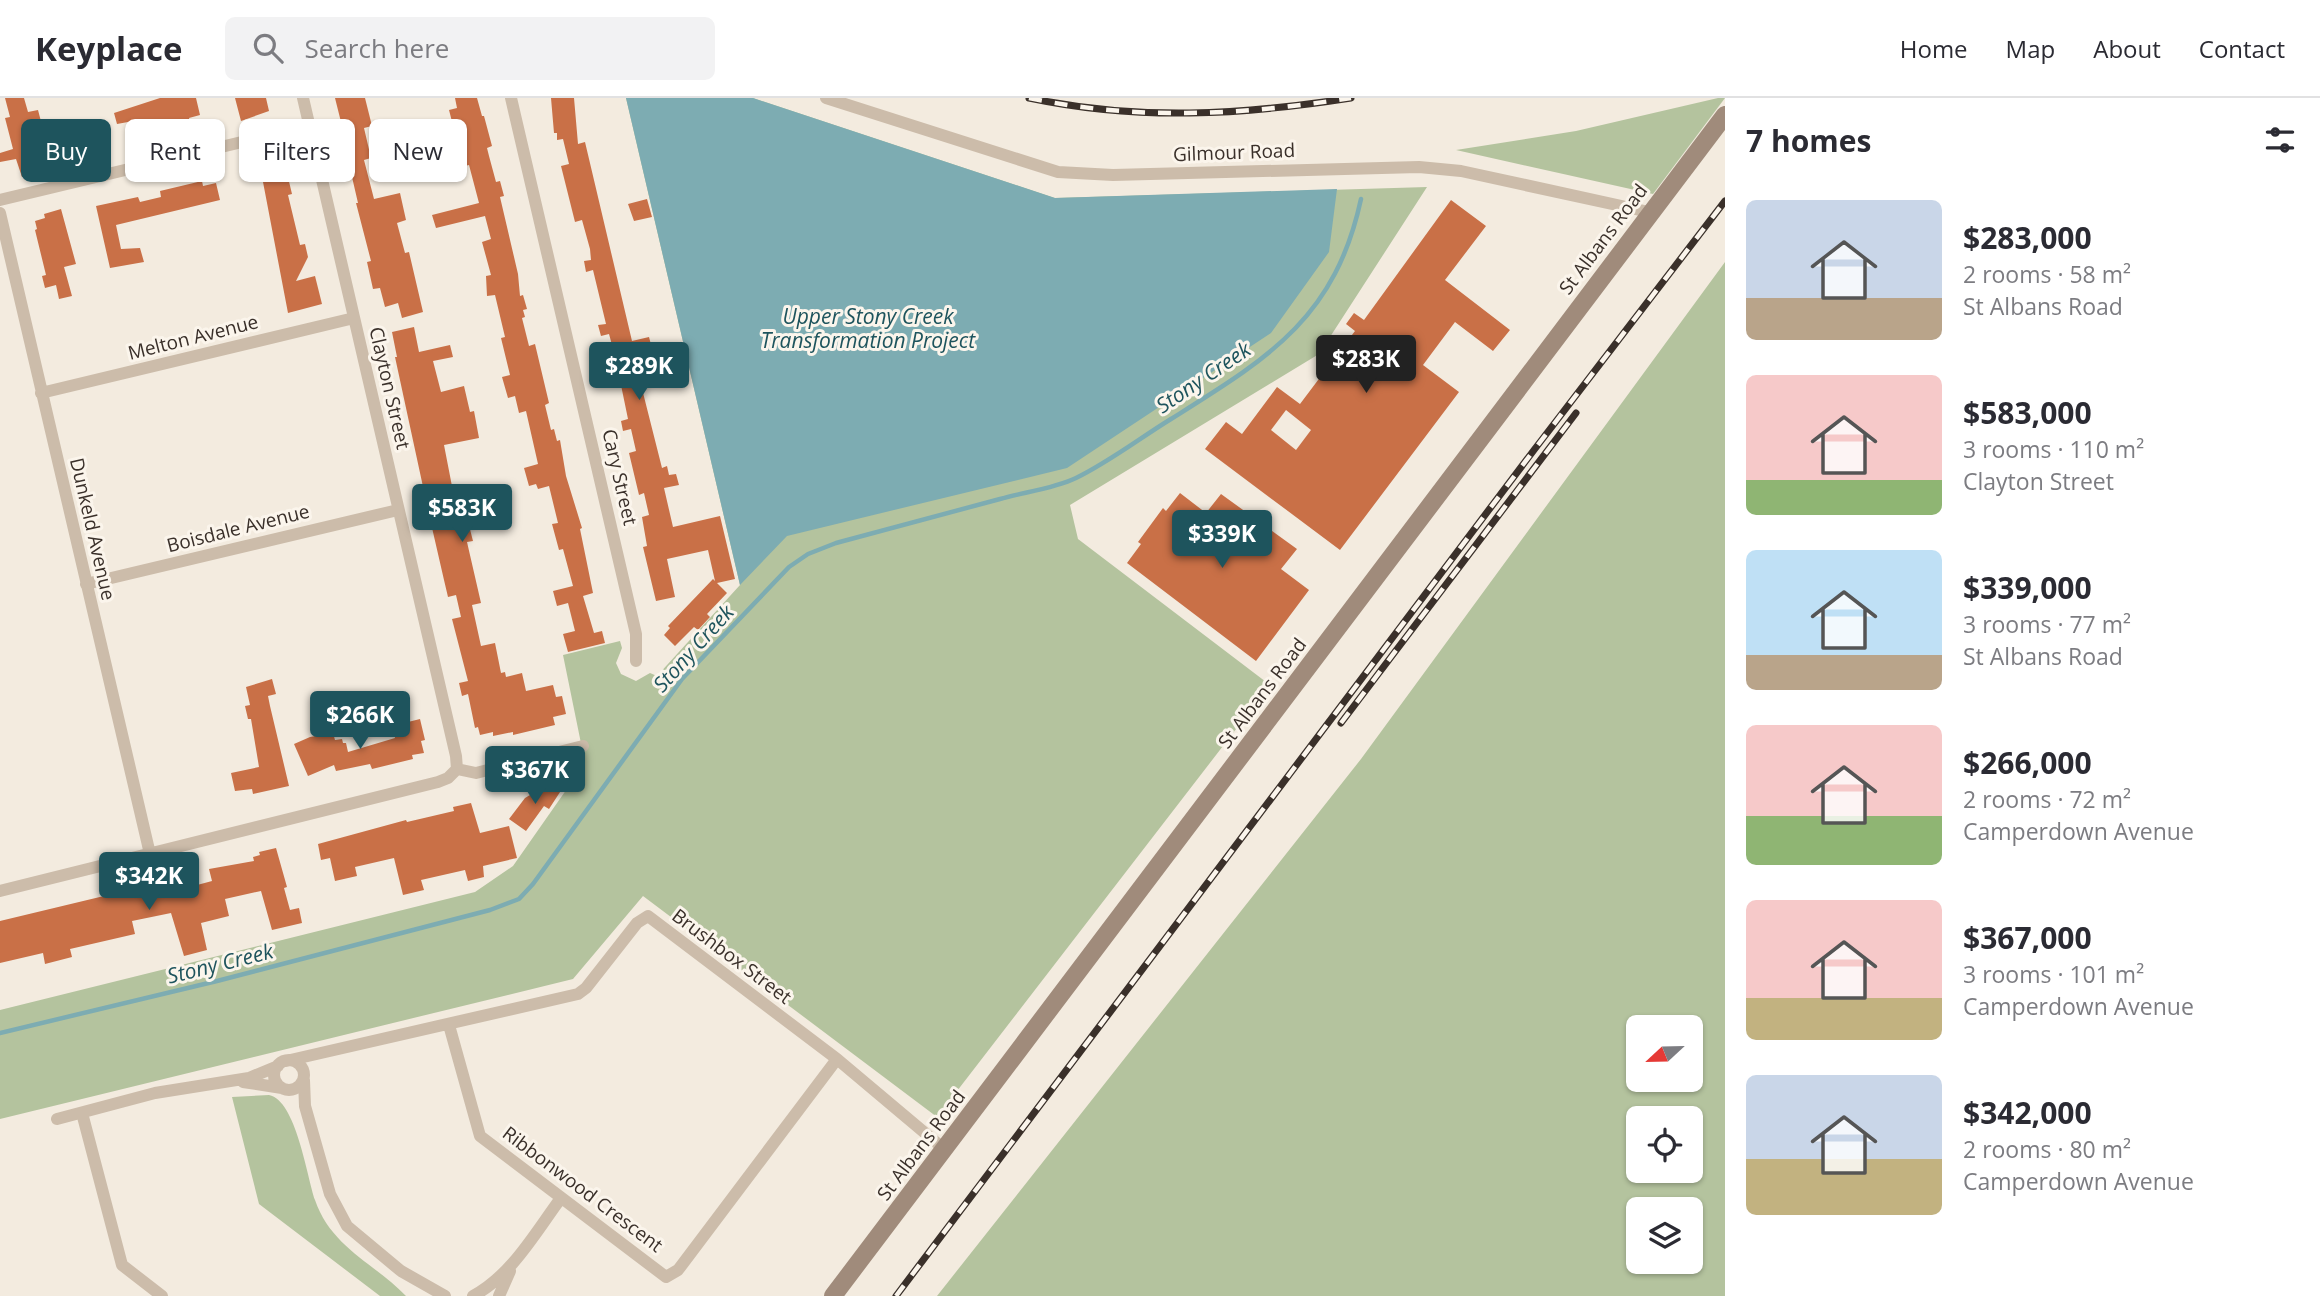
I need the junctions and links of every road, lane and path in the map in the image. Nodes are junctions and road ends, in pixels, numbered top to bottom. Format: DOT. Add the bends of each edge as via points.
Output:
graph roads {
  1 [pos="303,98"];
  2 [pos="511,98"];
  3 [pos="826,98"];
  4 [pos="1725,115"];
  5 [pos="308,119"];
  6 [pos="239,143"];
  7 [pos="322,182"];
  8 [pos="0,200"];
  9 [pos="1649,212"];
  10 [pos="0,213"];
  11 [pos="354,318"];
  12 [pos="41,393"];
  13 [pos="398,510"];
  14 [pos="86,584"];
  15 [pos="636,661"];
  16 [pos="583,746"];
  17 [pos="457,769"];
  18 [pos="150,854"];
  19 [pos="0,891"];
  20 [pos="449,1025"];
  21 [pos="326,1052"];
  22 [pos="837,1059"];
  23 [pos="282,1064"];
  24 [pos="304,1078"];
  25 [pos="229,1082"];
  26 [pos="284,1089"];
  27 [pos="82,1113"];
  28 [pos="57,1119"];
  29 [pos="311,1126"];
  30 [pos="944,1149"];
  31 [pos="561,1198"];
  32 [pos="513,1264"];
  33 [pos="401,1271"];
  34 [pos="162,1296"];
  35 [pos="425,1296"];
  36 [pos="444,1296"];
  37 [pos="473,1296"];
  38 [pos="499,1296"];
  39 [pos="833,1296"];
  1 -- 5 [label="street, Clayton Street"];
  2 -- 15 [label="street, Cary Street" via="636,634"];
  3 -- 9 [label="street, Gilmour Road" via="1058,172 1113,175 1419,166"];
  4 -- 9 [label="main road, St Albans Road"];
  6 -- 8 [label="street"];
  7 -- 11 [label="street, Clayton Street"];
  9 -- 30 [label="main road, St Albans Road"];
  10 -- 12 [label="street, Dunkeld Avenue"];
  11 -- 12 [label="street, Melton Avenue"];
  11 -- 13 [label="street, Clayton Street"];
  12 -- 14 [label="street, Dunkeld Avenue"];
  13 -- 14 [label="street, Boisdale Avenue"];
  13 -- 17 [label="street, Clayton Street"];
  14 -- 18 [label="street, Dunkeld Avenue"];
  16 -- 17 [label="street" via="476,773"];
  17 -- 18 [label="street" via="438,782"];
  18 -- 19 [label="street"];
  20 -- 21 [label="street, Brushbox Street"];
  20 -- 22 [label="street, Brushbox Street" via="578,994 637,923 648,916"];
  20 -- 31 [label="street, Ribbonwood Crescent" via="480,1136"];
  21 -- 23 [label="street, Brushbox Street"];
  21 -- 24 [label="street"];
  22 -- 30 [label="street, Brushbox Street"];
  22 -- 31 [label="street, Ribbonwood Crescent" via="678,1270 666,1277"];
  23 -- 24 [label="street" via="300,1065"];
  23 -- 25 [label="street, Brushbox Street"];
  23 -- 26 [label="street" via="276,1081"];
  24 -- 26 [label="street" via="295,1089"];
  24 -- 29 [label="street"];
  25 -- 26 [label="street, Brushbox Street"];
  25 -- 27 [label="street, Brushbox Street" via="155,1093"];
  26 -- 29 [label="street"];
  27 -- 28 [label="street, Brushbox Street"];
  27 -- 34 [label="street" via="121,1265"];
  29 -- 33 [label="street" via="330,1194 347,1226"];
  30 -- 39 [label="main road, St Albans Road"];
  31 -- 32 [label="street"];
  32 -- 37 [label="street"];
  32 -- 38 [label="street"];
  33 -- 35 [label="street"];
  33 -- 36 [label="street"];
}
